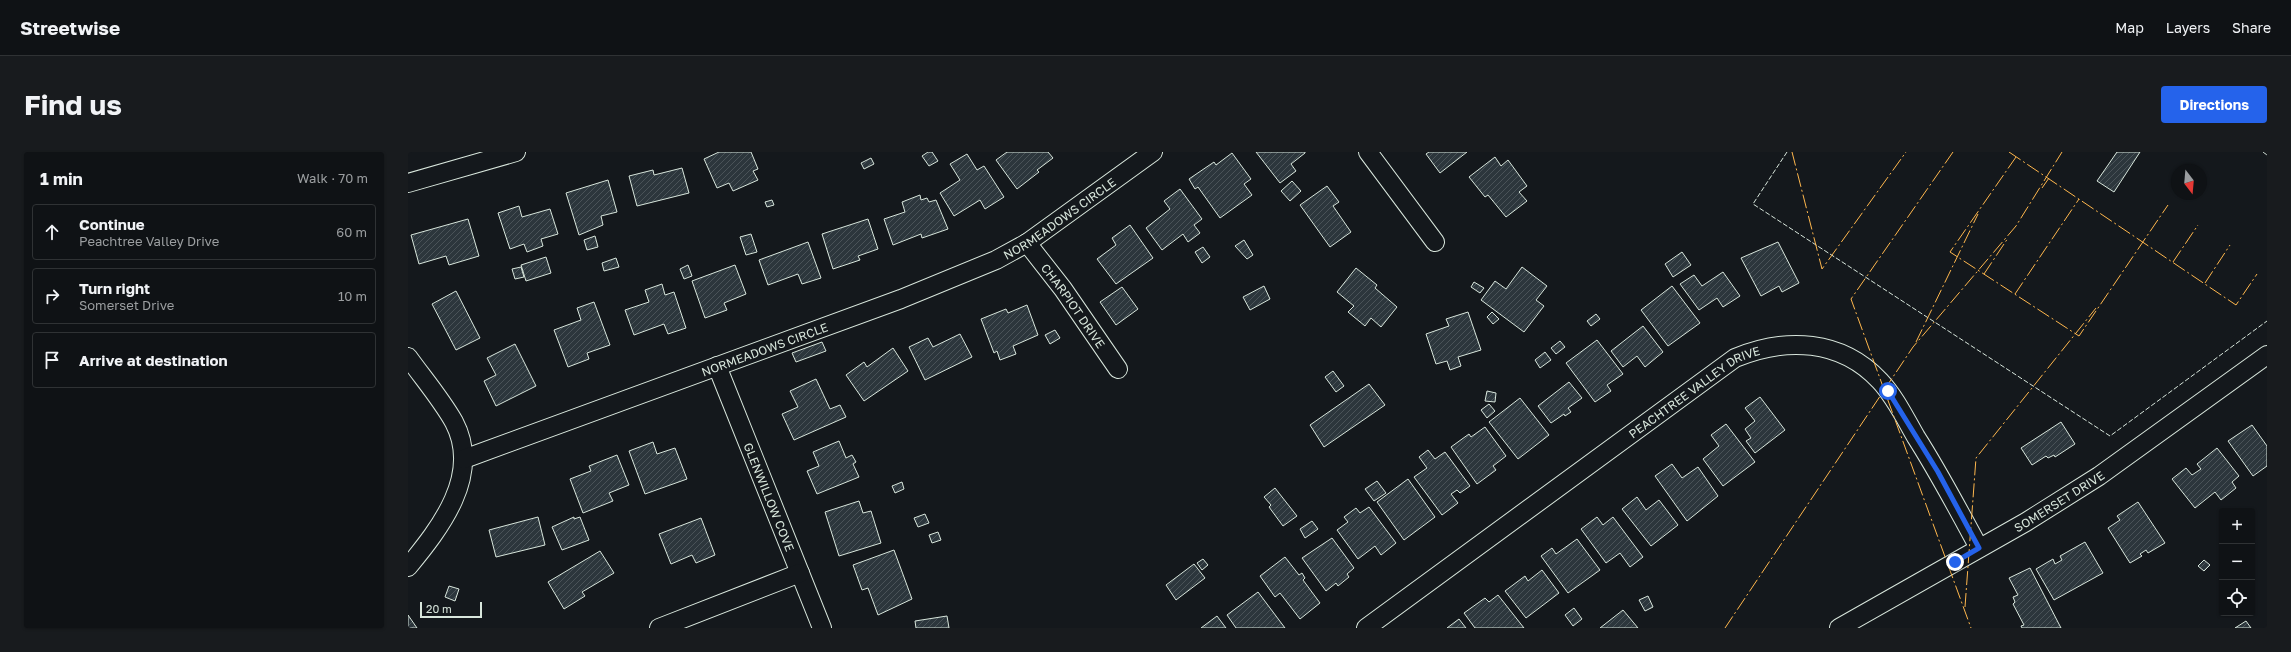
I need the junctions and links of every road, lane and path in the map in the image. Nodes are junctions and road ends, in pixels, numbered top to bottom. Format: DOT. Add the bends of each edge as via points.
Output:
graph roads {
  1 [pos="516,152"];
  2 [pos="1153,152"];
  3 [pos="1368,152"];
  4 [pos="408,183"];
  5 [pos="1435,242"];
  6 [pos="1027,243"];
  7 [pos="2267,355"];
  8 [pos="408,357"];
  9 [pos="717,366"];
  10 [pos="1118,369"];
  11 [pos="464,459"];
  12 [pos="1979,548"];
  13 [pos="408,567"];
  14 [pos="800,573"];
  15 [pos="659,628"];
  16 [pos="822,628"];
  17 [pos="1366,628"];
  18 [pos="1839,628"];
  1 -- 4 [label="street"];
  2 -- 6 [label="street, NORMEADOWS CIRCLE"];
  3 -- 5 [label="street"];
  6 -- 9 [label="street, NORMEADOWS CIRCLE" via="996,260 901,299"];
  6 -- 10 [label="street, CHARPIOT DRIVE" via="1063,289"];
  7 -- 12 [label="street, SOMERSET DRIVE" via="2100,476"];
  8 -- 11 [label="street" via="454,422"];
  9 -- 11 [label="street, NORMEADOWS CIRCLE"];
  9 -- 14 [label="street, GLENWILLOW COVE"];
  11 -- 13 [label="street" via="460,484 446,513 428,543"];
  12 -- 17 [label="street, PEACHTREE VALLEY DRIVE" via="1938,472 1880,381 1867,368 1828,348 1804,344 1780,345 1735,358"];
  12 -- 18 [label="street, SOMERSET DRIVE"];
  14 -- 15 [label="street"];
  14 -- 16 [label="street, GLENWILLOW COVE"];
}
